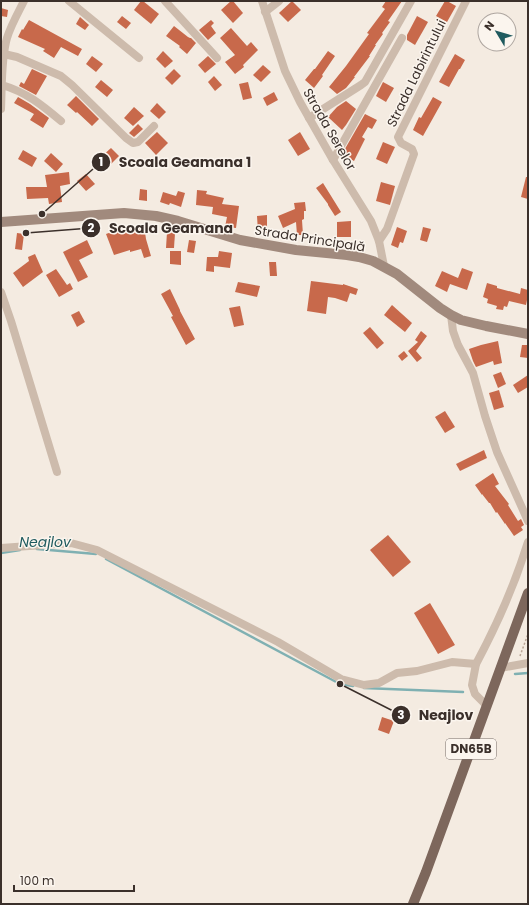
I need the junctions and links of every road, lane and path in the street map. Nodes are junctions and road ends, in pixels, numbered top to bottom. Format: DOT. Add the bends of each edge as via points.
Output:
graph roads {
  1 [pos="24,1"];
  2 [pos="69,1"];
  3 [pos="165,1"];
  4 [pos="262,1"];
  5 [pos="279,1"];
  6 [pos="411,1"];
  7 [pos="466,1"];
  8 [pos="265,12"];
  9 [pos="4,38"];
  10 [pos="402,38"];
  11 [pos="4,54"];
  12 [pos="139,58"];
  13 [pos="217,58"];
  14 [pos="2,85"];
  15 [pos="1,109"];
  16 [pos="309,118"];
  17 [pos="61,121"];
  18 [pos="154,126"];
  19 [pos="333,160"];
  20 [pos="1,222"];
  21 [pos="379,241"];
  22 [pos="384,266"];
  23 [pos="1,292"];
  24 [pos="451,315"];
  25 [pos="528,334"];
  26 [pos="57,472"];
  27 [pos="528,521"];
  28 [pos="528,542"];
  29 [pos="1,548"];
  30 [pos="528,593"];
  31 [pos="528,634"];
  32 [pos="528,663"];
  33 [pos="476,664"];
  34 [pos="516,665"];
  35 [pos="500,668"];
  36 [pos="487,706"];
  37 [pos="413,904"];
  1 -- 9 [label="street"];
  2 -- 12 [label="street"];
  3 -- 13 [label="street"];
  4 -- 8 [label="street, Strada Serelor"];
  5 -- 8 [label="street"];
  6 -- 16 [label="street" via="365,82"];
  7 -- 21 [label="street, Strada Labirintului" via="398,137 414,154 387,229"];
  8 -- 16 [label="street, Strada Serelor" via="285,71"];
  9 -- 11 [label="street"];
  10 -- 19 [label="street"];
  11 -- 14 [label="street"];
  11 -- 18 [label="street" via="61,76 133,143 138,142"];
  14 -- 15 [label="street"];
  14 -- 17 [label="street" via="15,89 41,104"];
  16 -- 19 [label="street, Strada Serelor"];
  19 -- 21 [label="street, Strada Serelor" via="371,222"];
  20 -- 22 [label="main road, Strada Principală" via="124,213 156,216 240,240 359,257"];
  21 -- 22 [label="street, Strada Serelor"];
  22 -- 24 [label="main road, Strada Principală"];
  23 -- 26 [label="street"];
  24 -- 25 [label="main road, Strada Principală" via="461,320"];
  24 -- 27 [label="street" via="458,345 473,373 497,452"];
  28 -- 33 [label="street" via="498,621"];
  29 -- 33 [label="street" via="71,543 97,550 278,642 342,679 364,685 379,683 398,673 452,662"];
  30 -- 35 [label="main road, DN65B"];
  31 -- 34 [label="path"];
  32 -- 34 [label="street"];
  33 -- 36 [label="street" via="472,685 475,694"];
  34 -- 35 [label="street"];
  35 -- 36 [label="main road, DN65B"];
  36 -- 37 [label="main road, DN65B"];
}
